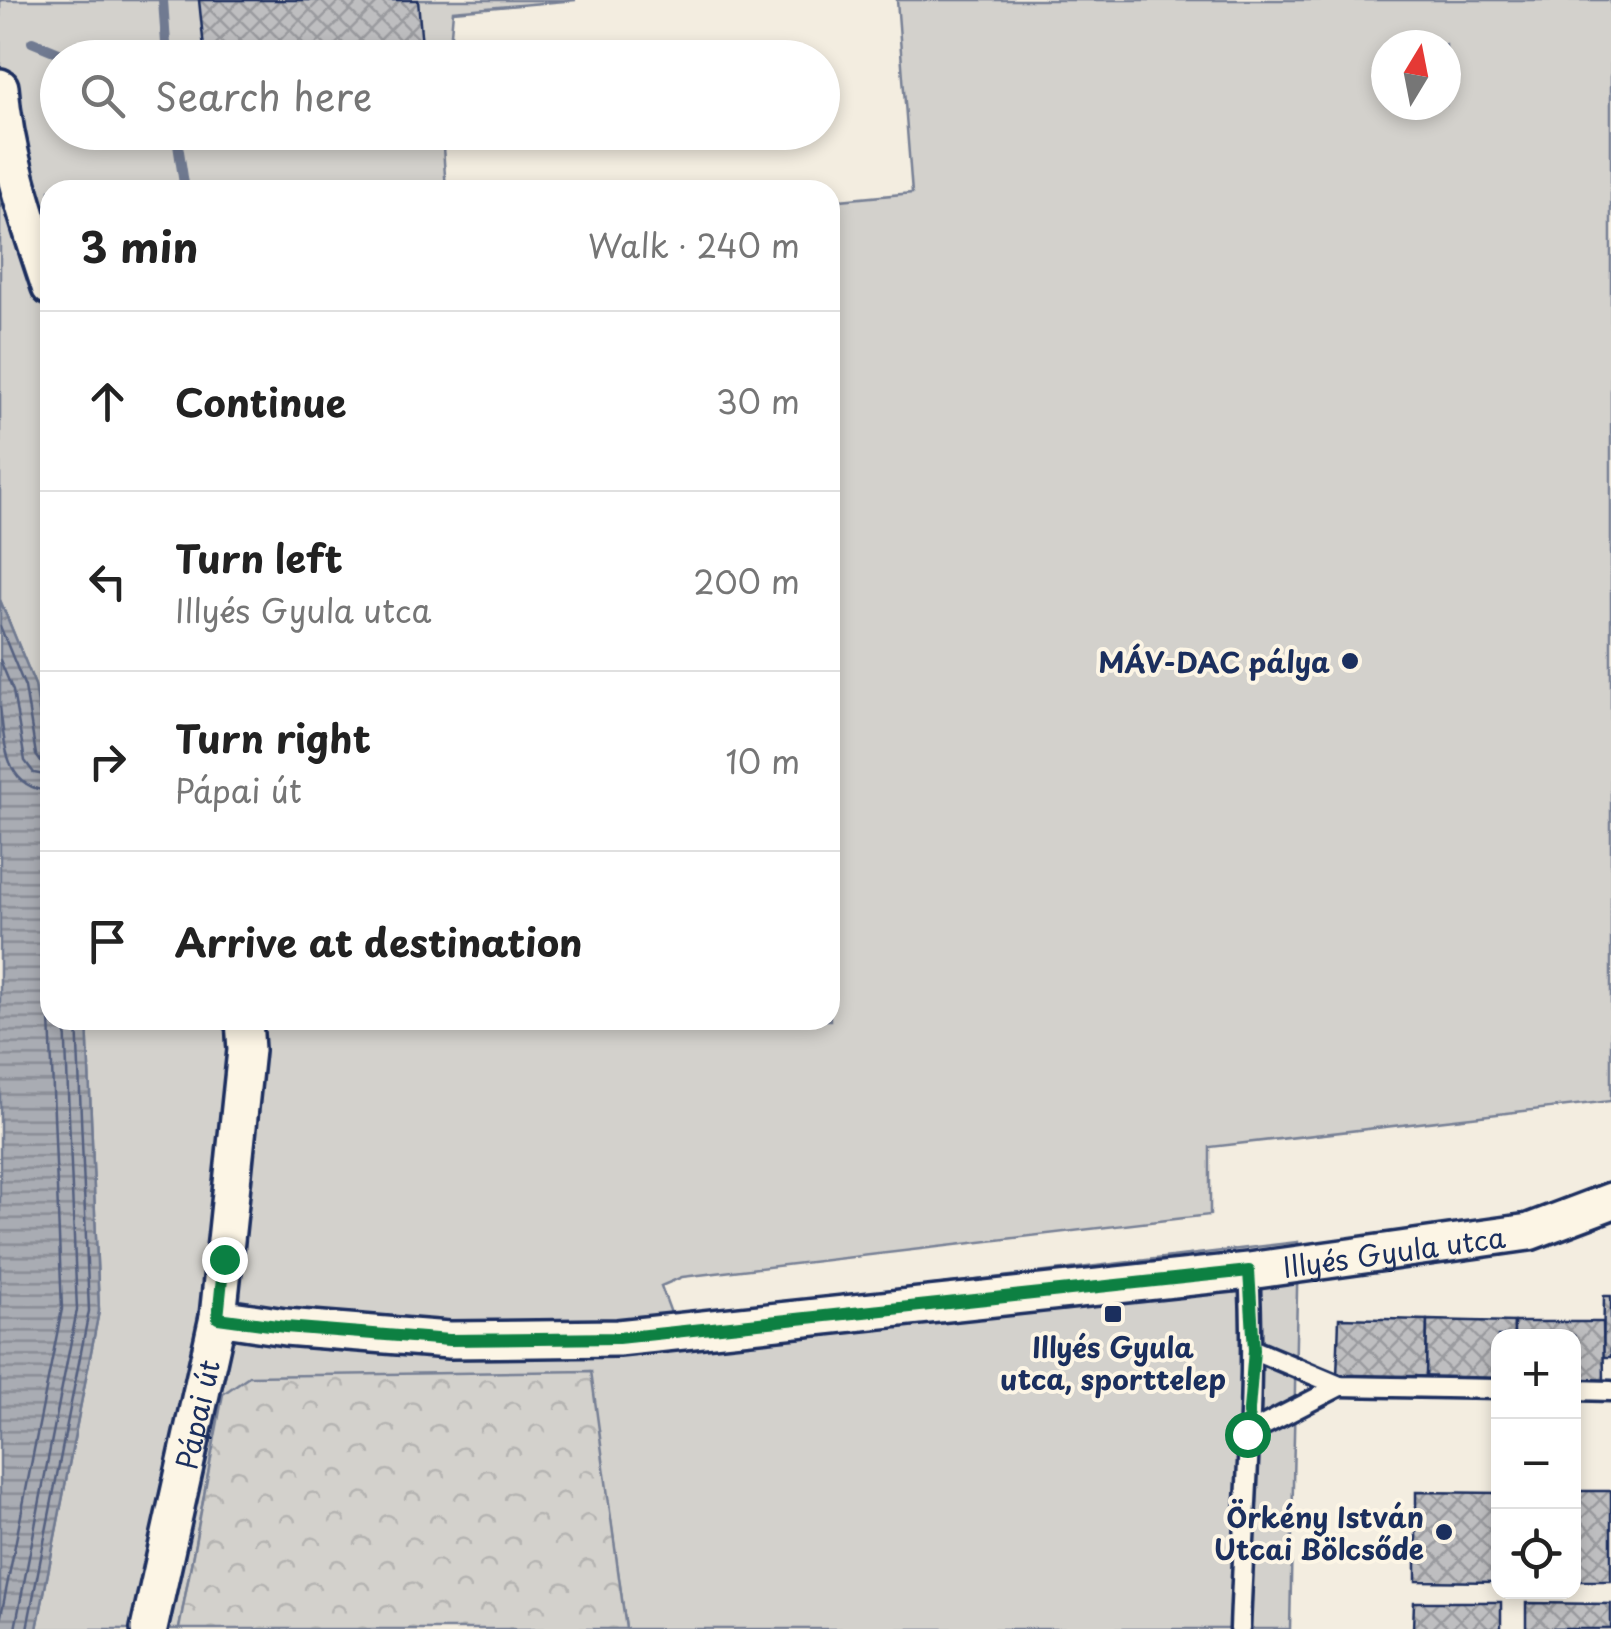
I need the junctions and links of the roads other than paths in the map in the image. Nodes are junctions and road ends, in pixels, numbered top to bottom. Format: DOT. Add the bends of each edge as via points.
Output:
graph roads {
  1 [pos="0,87"];
  2 [pos="40,254"];
  3 [pos="245,1030"];
  4 [pos="1611,1201"];
  5 [pos="1249,1271"];
  6 [pos="218,1318"];
  7 [pos="1254,1350"];
  8 [pos="1340,1386"];
  9 [pos="1491,1389"];
  10 [pos="1581,1390"];
  11 [pos="1611,1391"];
  12 [pos="1247,1434"];
  13 [pos="150,1629"];
  14 [pos="1240,1629"];
  1 -- 2 [label="street"];
  3 -- 6 [label="street, Pápai út"];
  4 -- 5 [label="street, Illyés Gyula utca" via="1529,1232"];
  5 -- 6 [label="street, Illyés Gyula utca" via="618,1338 449,1340"];
  5 -- 7 [label="lane"];
  6 -- 13 [label="street, Pápai út"];
  7 -- 8 [label="lane"];
  7 -- 12 [label="lane"];
  8 -- 9 [label="lane"];
  8 -- 12 [label="lane"];
  10 -- 11 [label="lane"];
  12 -- 14 [label="lane"];
}
